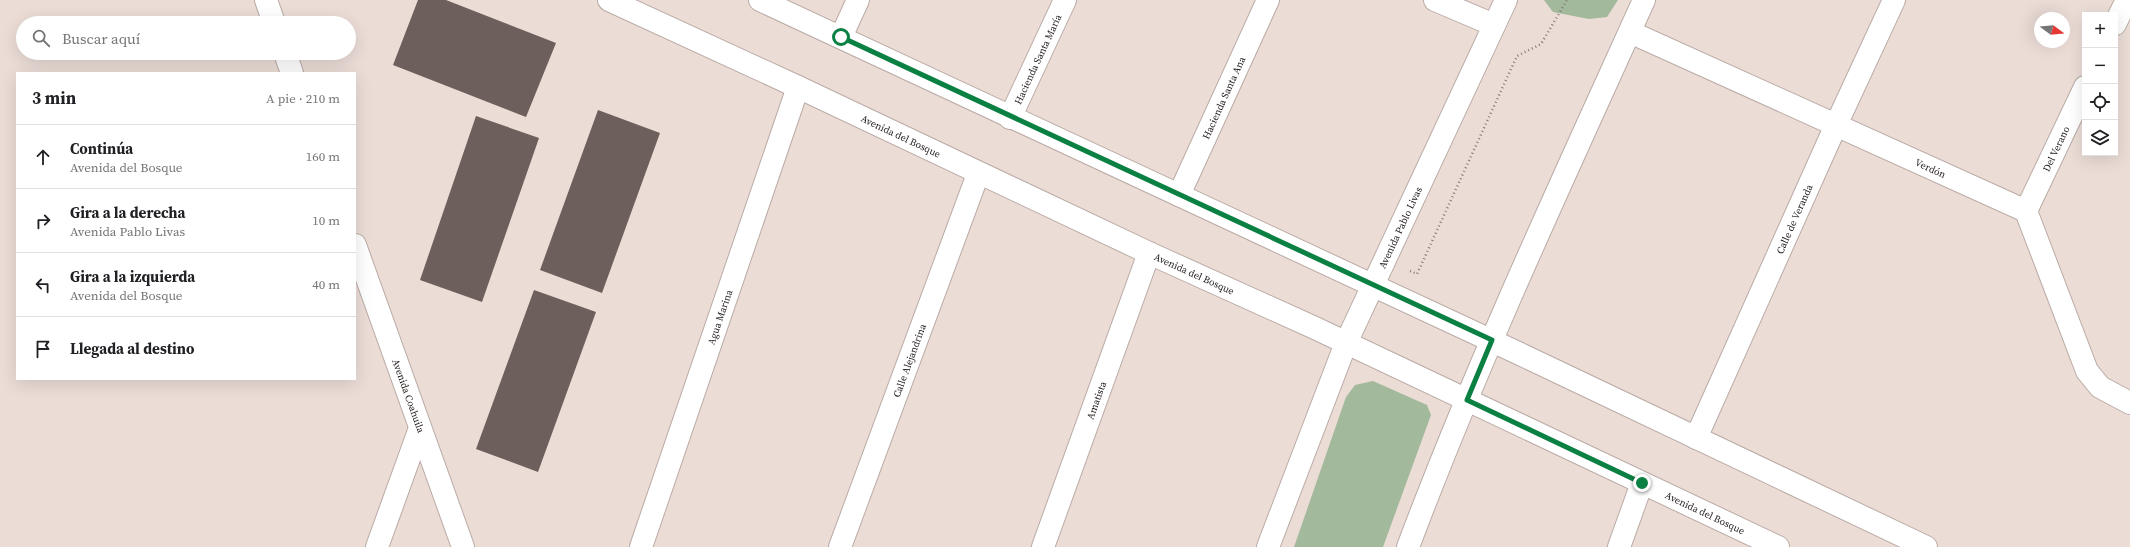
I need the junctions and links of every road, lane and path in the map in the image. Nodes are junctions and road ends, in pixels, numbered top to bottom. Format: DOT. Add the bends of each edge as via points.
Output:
graph roads {
  1 [pos="266,0"];
  2 [pos="609,0"];
  3 [pos="760,0"];
  4 [pos="858,0"];
  5 [pos="1065,0"];
  6 [pos="1268,0"];
  7 [pos="1435,0"];
  8 [pos="1506,0"];
  9 [pos="1567,0"];
  10 [pos="1644,0"];
  11 [pos="1894,0"];
  12 [pos="2127,0"];
  13 [pos="272,16"];
  14 [pos="2118,18"];
  15 [pos="1494,25"];
  16 [pos="1630,32"];
  17 [pos="841,37"];
  18 [pos="287,60"];
  19 [pos="292,72"];
  20 [pos="798,87"];
  21 [pos="2082,93"];
  22 [pos="1010,118"];
  23 [pos="1836,125"];
  24 [pos="978,174"];
  25 [pos="1179,195"];
  26 [pos="2026,211"];
  27 [pos="356,248"];
  28 [pos="1148,253"];
  29 [pos="1386,260"];
  30 [pos="1374,285"];
  31 [pos="1492,340"];
  32 [pos="1346,343"];
  33 [pos="1467,400"];
  34 [pos="2130,403"];
  35 [pos="420,428"];
  36 [pos="1696,438"];
  37 [pos="1642,483"];
  38 [pos="377,547"];
  39 [pos="463,547"];
  40 [pos="641,547"];
  41 [pos="840,547"];
  42 [pos="1043,547"];
  43 [pos="1268,547"];
  44 [pos="1408,547"];
  45 [pos="1619,547"];
  46 [pos="1778,547"];
  47 [pos="1926,547"];
  1 -- 13 [label="street"];
  2 -- 20 [label="street, Avenida del Bosque"];
  3 -- 17 [label="street"];
  4 -- 17 [label="street"];
  5 -- 22 [label="street, Hacienda Santa María"];
  6 -- 25 [label="street, Hacienda Santa Ana"];
  7 -- 15 [label="street"];
  8 -- 15 [label="street, Avenida Pablo Livas"];
  9 -- 29 [label="path" via="1541,44 1517,56 1417,274"];
  10 -- 16 [label="street"];
  11 -- 23 [label="street, Calle de Veranda"];
  12 -- 14 [label="street"];
  15 -- 29 [label="street, Avenida Pablo Livas"];
  16 -- 23 [label="street, Verdón"];
  16 -- 31 [label="street"];
  17 -- 22 [label="street"];
  18 -- 19 [label="street"];
  20 -- 24 [label="street, Avenida del Bosque"];
  20 -- 40 [label="street, Agua Marina"];
  21 -- 26 [label="street, Del Verano"];
  22 -- 25 [label="street"];
  23 -- 26 [label="street, Verdón"];
  23 -- 36 [label="street, Calle de Veranda"];
  24 -- 28 [label="street, Avenida del Bosque"];
  24 -- 41 [label="street, Calle Alejandrina"];
  25 -- 30 [label="street"];
  26 -- 34 [label="street" via="2087,371 2100,387"];
  27 -- 35 [label="street, Avenida Coahuila"];
  28 -- 32 [label="street, Avenida del Bosque"];
  28 -- 42 [label="street, Amatista"];
  29 -- 30 [label="street, Avenida Pablo Livas"];
  30 -- 31 [label="street"];
  30 -- 32 [label="street, Avenida Pablo Livas"];
  31 -- 33 [label="street"];
  31 -- 36 [label="street"];
  32 -- 33 [label="street, Avenida del Bosque"];
  32 -- 43 [label="street, Avenida Pablo Livas"];
  33 -- 37 [label="street, Avenida del Bosque"];
  33 -- 44 [label="street"];
  35 -- 38 [label="street"];
  35 -- 39 [label="street, Avenida Coahuila"];
  36 -- 47 [label="street"];
  37 -- 45 [label="street"];
  37 -- 46 [label="street, Avenida del Bosque"];
}
